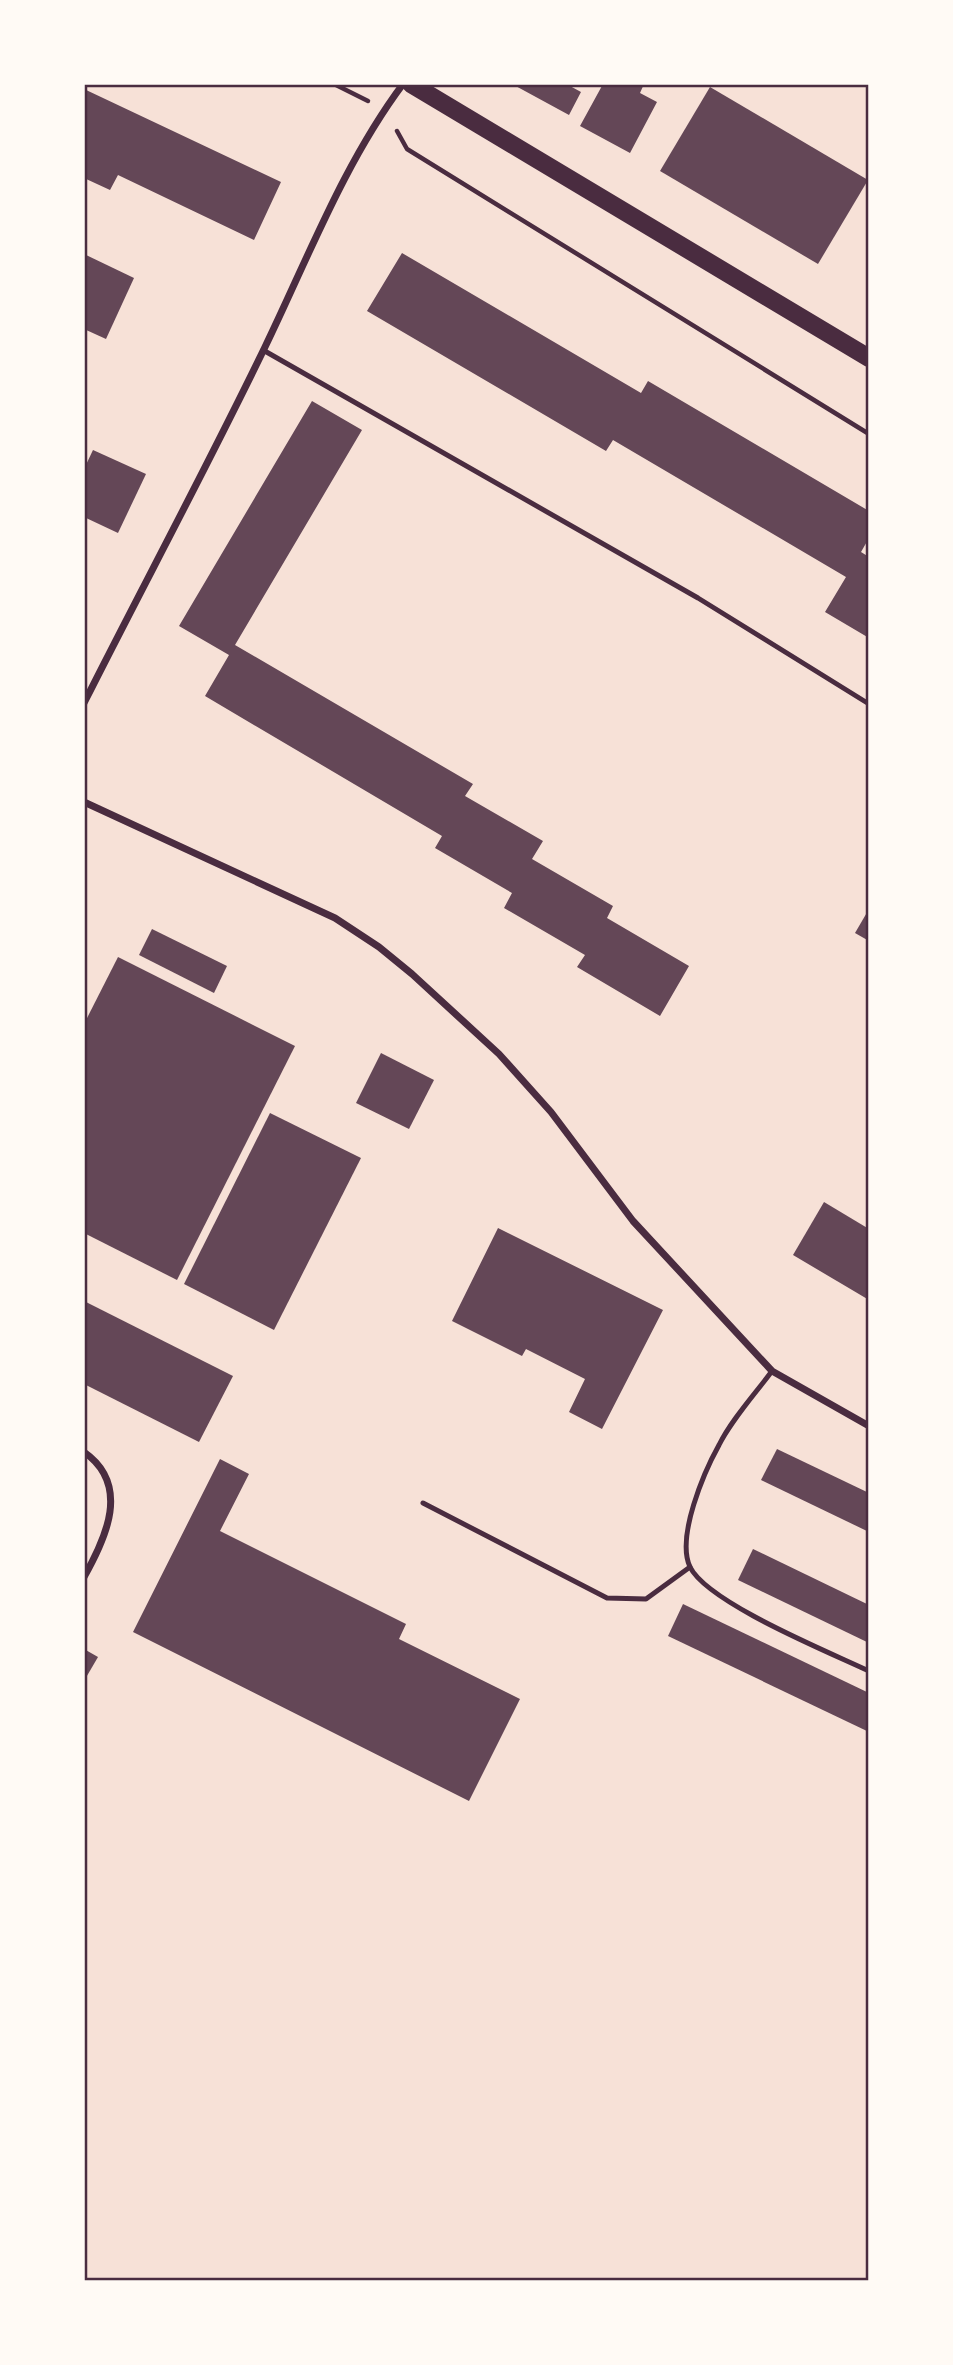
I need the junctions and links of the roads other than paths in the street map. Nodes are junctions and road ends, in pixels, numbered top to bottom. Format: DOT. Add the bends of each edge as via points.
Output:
graph roads {
  1 [pos="403,84"];
  2 [pos="411,84"];
  3 [pos="263,350"];
  4 [pos="869,358"];
  5 [pos="84,703"];
  6 [pos="869,704"];
  7 [pos="84,802"];
  8 [pos="772,1371"];
  9 [pos="869,1426"];
  10 [pos="84,1452"];
  11 [pos="424,1503"];
  12 [pos="690,1567"];
  13 [pos="84,1577"];
  14 [pos="869,1671"];
  1 -- 3 [label="street" via="350,169"];
  2 -- 4 [label="main road"];
  3 -- 5 [label="street"];
  3 -- 6 [label="lane" via="698,598"];
  7 -- 8 [label="street" via="335,918 412,974 499,1054 551,1112 633,1221"];
  8 -- 9 [label="street"];
  8 -- 12 [label="lane" via="719,1443 688,1529"];
  10 -- 13 [label="street" via="105,1476 111,1506 100,1549"];
  11 -- 12 [label="lane" via="607,1598 646,1599"];
  12 -- 14 [label="lane" via="729,1603"];
}
